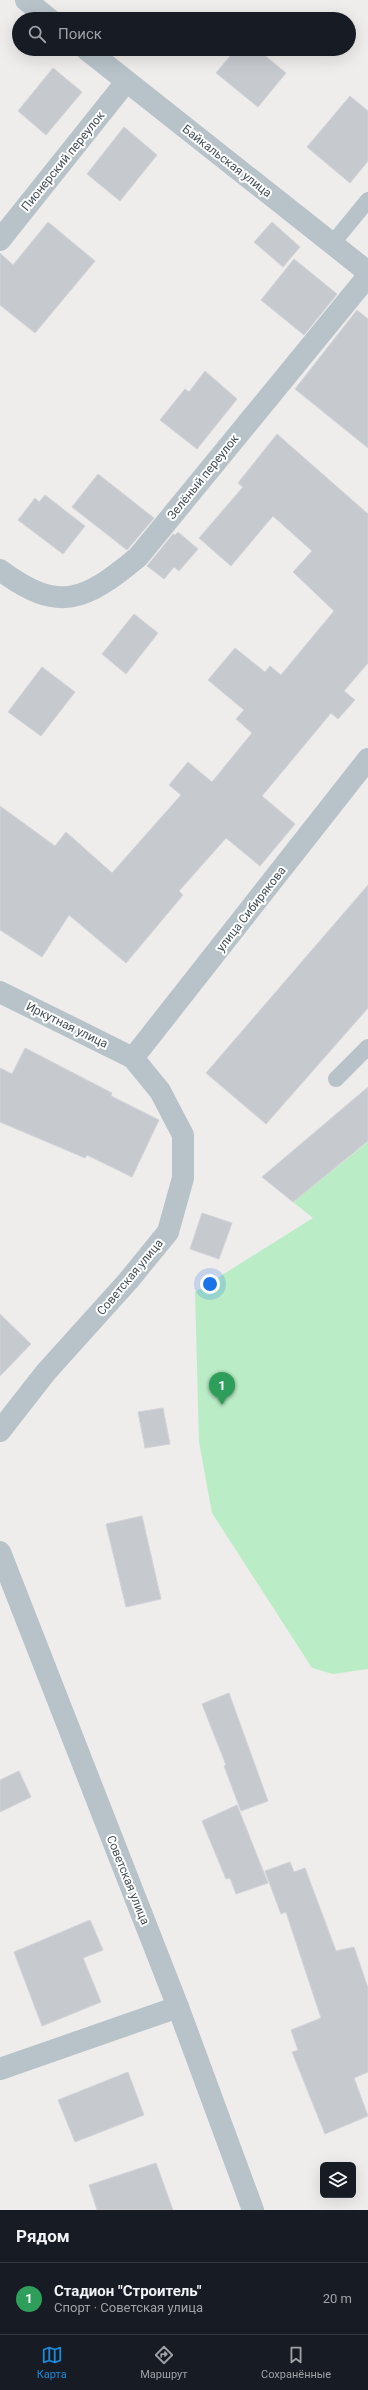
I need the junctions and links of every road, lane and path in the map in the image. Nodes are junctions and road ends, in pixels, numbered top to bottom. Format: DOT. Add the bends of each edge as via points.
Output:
graph roads {
  1 [pos="26,0"];
  2 [pos="41,12"];
  3 [pos="94,56"];
  4 [pos="126,82"];
  5 [pos="368,200"];
  6 [pos="0,240"];
  7 [pos="332,244"];
  8 [pos="368,272"];
  9 [pos="368,276"];
  10 [pos="0,570"];
  11 [pos="368,760"];
  12 [pos="0,992"];
  13 [pos="368,1047"];
  14 [pos="133,1058"];
  15 [pos="336,1079"];
  16 [pos="0,1431"];
  17 [pos="0,1552"];
  18 [pos="178,2007"];
  19 [pos="0,2069"];
  20 [pos="253,2210"];
  1 -- 2 [label="street"];
  3 -- 4 [label="street, Байкальская улица"];
  4 -- 6 [label="street, Пионерский переулок"];
  4 -- 7 [label="street, Байкальская улица"];
  5 -- 7 [label="lane"];
  7 -- 8 [label="street, Байкальская улица"];
  9 -- 10 [label="street, Зелёный переулок" via="138,556 123,569 91,589 74,596 59,598 28,589"];
  11 -- 14 [label="street, улица Сибирякова"];
  12 -- 14 [label="street, Иркутная улица"];
  13 -- 15 [label="lane"];
  14 -- 16 [label="street, Советская улица" via="160,1091 183,1135 183,1178 168,1232 128,1281 46,1372"];
  17 -- 18 [label="street, Советская улица"];
  18 -- 19 [label="street"];
  18 -- 20 [label="street, Советская улица"];
}
